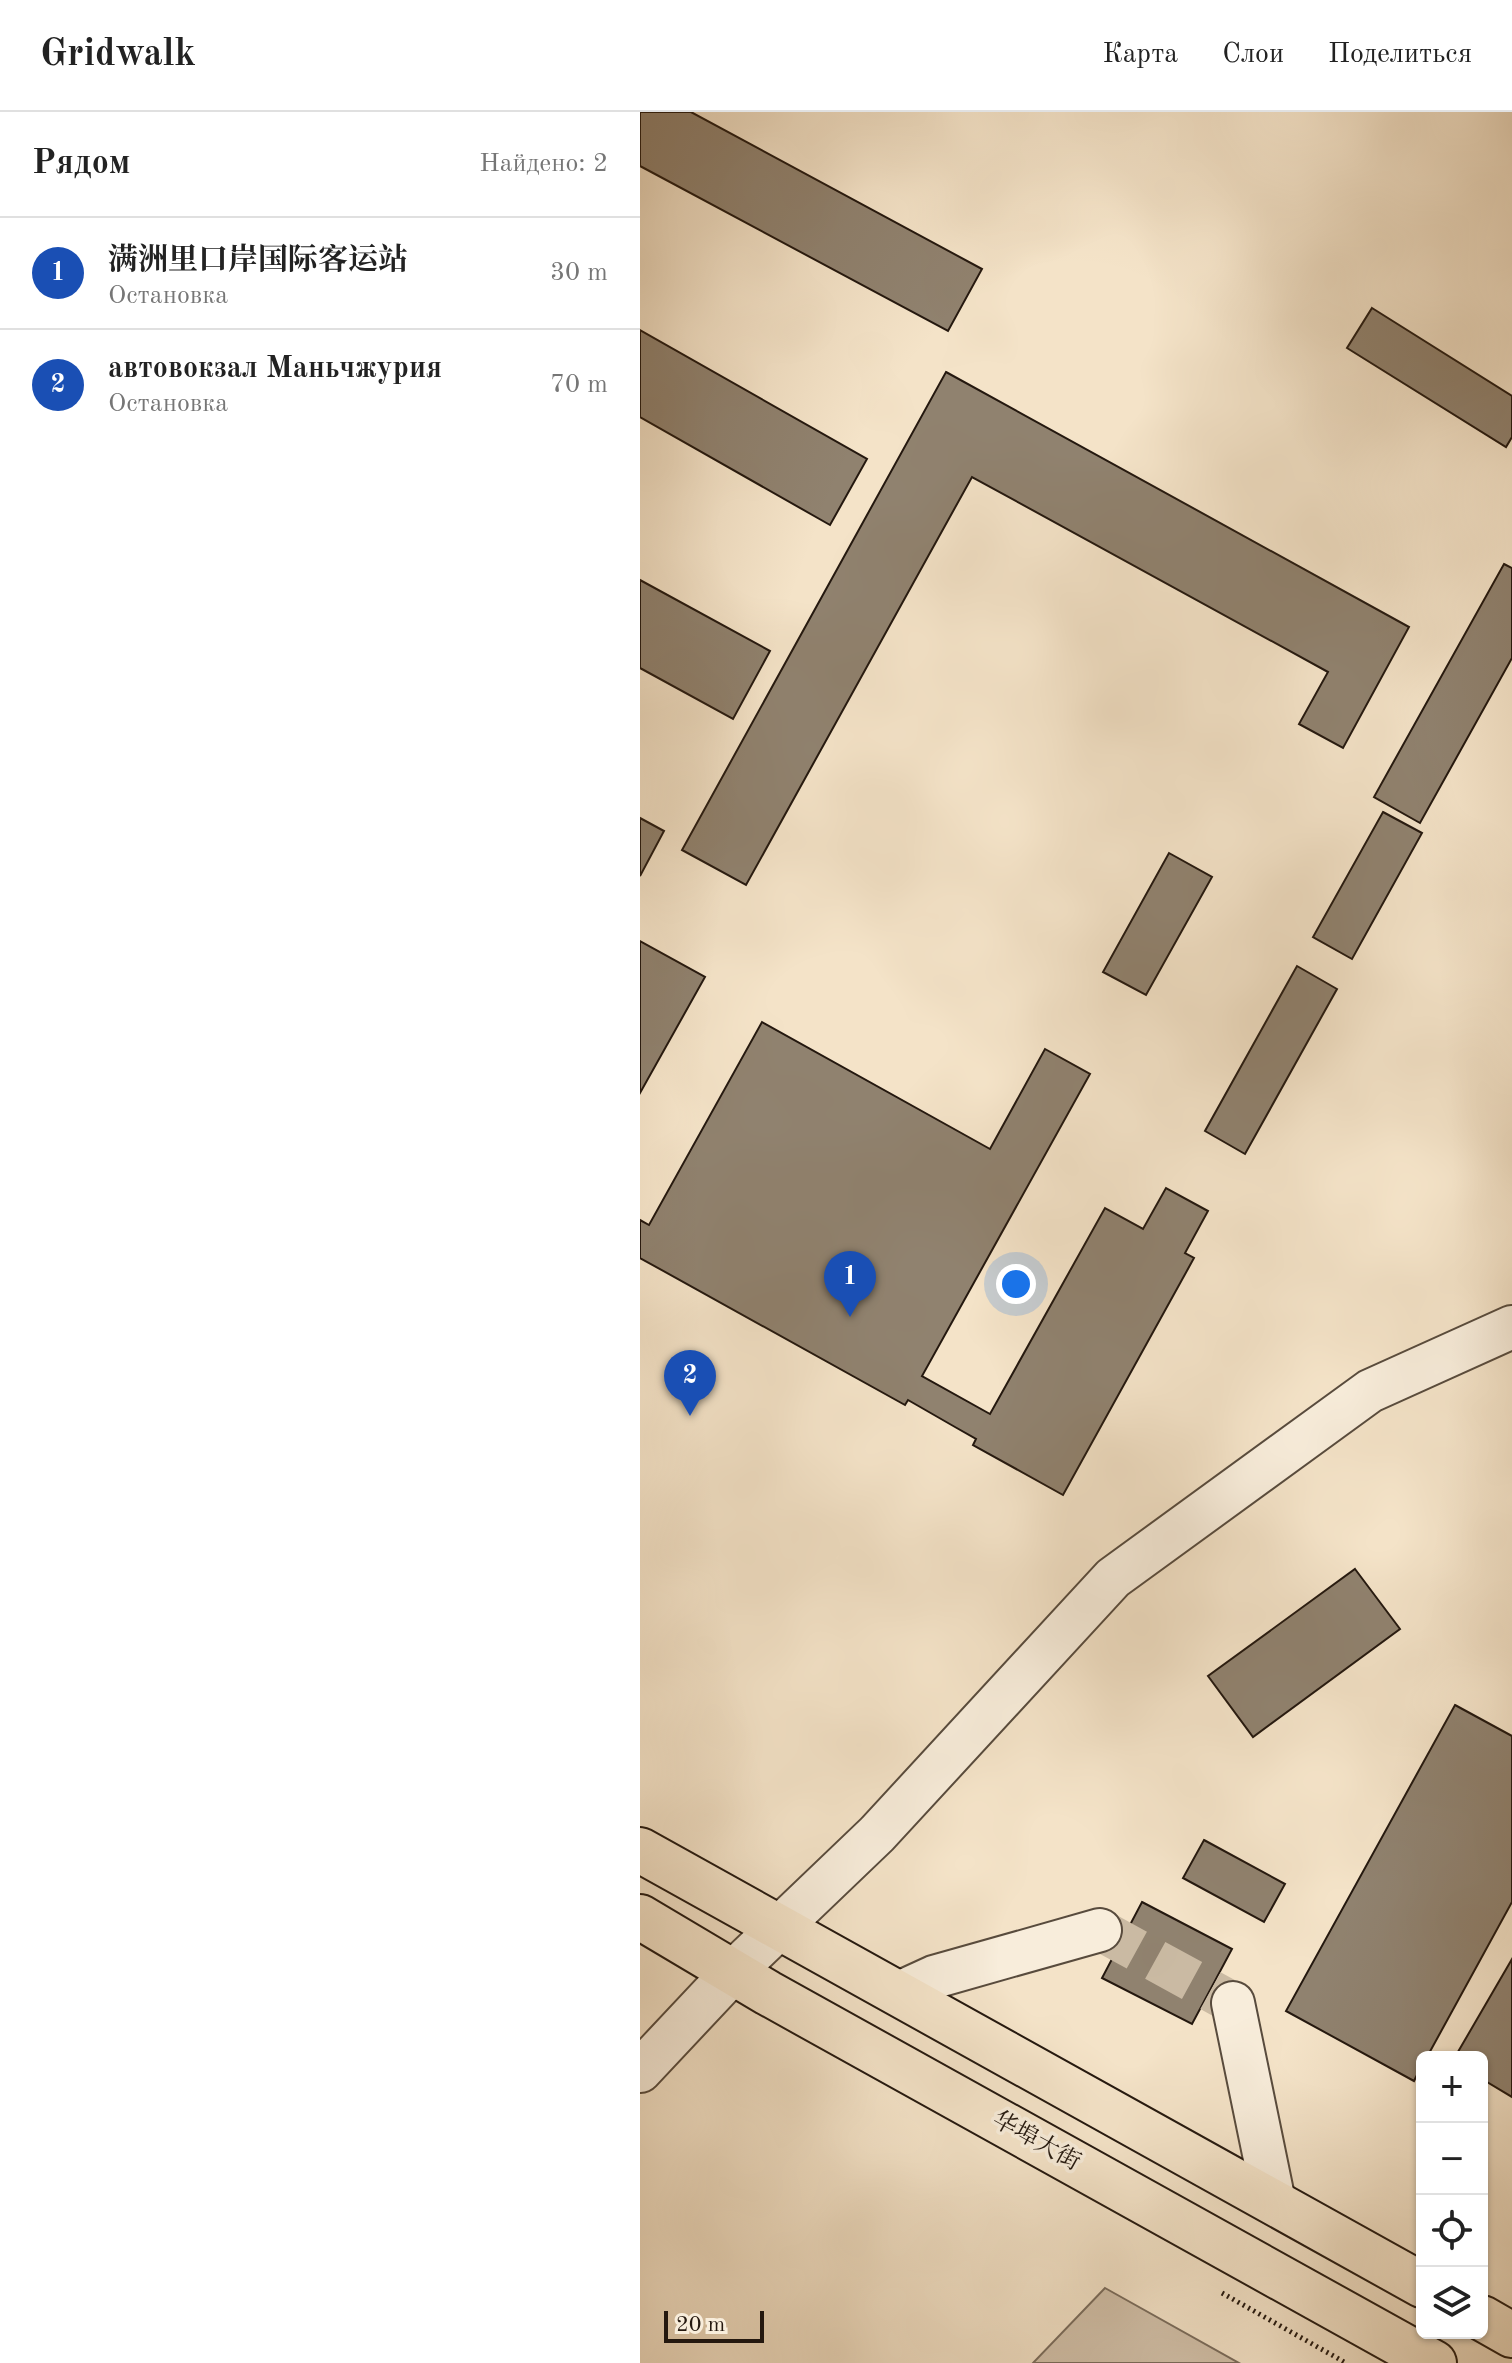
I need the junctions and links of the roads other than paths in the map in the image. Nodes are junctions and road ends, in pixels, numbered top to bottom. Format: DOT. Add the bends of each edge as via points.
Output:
graph roads {
  1 [pos="1512,1327"];
  2 [pos="640,1850"];
  3 [pos="640,1917"];
  4 [pos="779,1927"];
  5 [pos="1100,1930"];
  6 [pos="733,1972"];
  7 [pos="899,1993"];
  8 [pos="1233,2003"];
  9 [pos="640,2071"];
  10 [pos="1274,2202"];
  11 [pos="1416,2282"];
  12 [pos="1488,2321"];
  13 [pos="1512,2335"];
  14 [pos="1434,2363"];
  1 -- 4 [label="street" via="1370,1391 1113,1578 877,1834"];
  2 -- 4 [label="highway"];
  3 -- 6 [label="highway, 华埠大街"];
  4 -- 6 [label="street"];
  4 -- 7 [label="highway"];
  5 -- 7 [label="street" via="934,1977"];
  6 -- 9 [label="street"];
  6 -- 14 [label="highway, 华埠大街"];
  7 -- 10 [label="highway"];
  8 -- 10 [label="street"];
  10 -- 11 [label="highway"];
  12 -- 13 [label="highway"];
}
